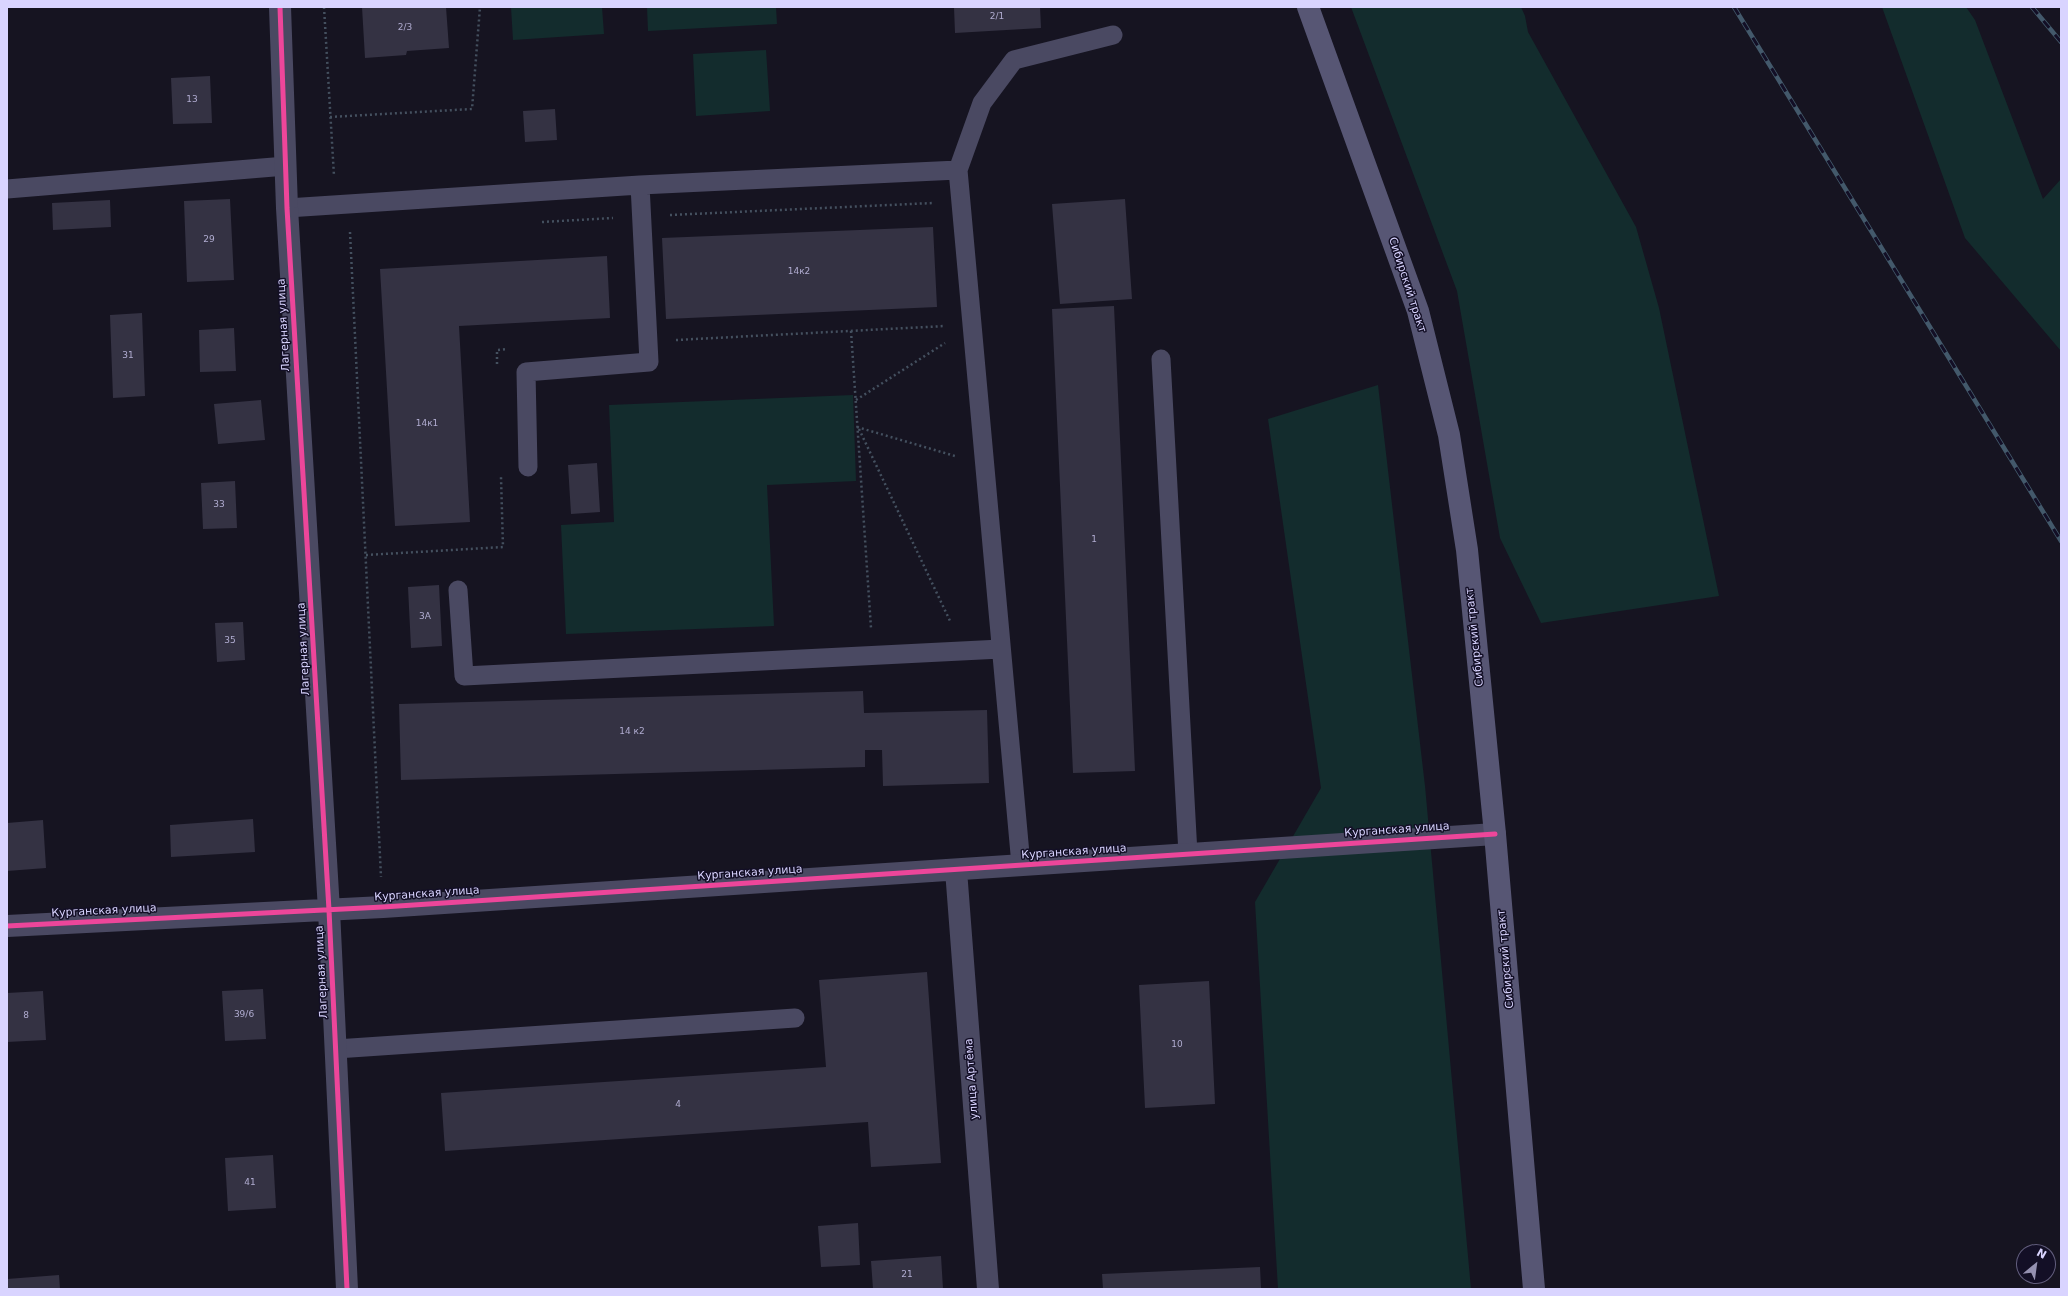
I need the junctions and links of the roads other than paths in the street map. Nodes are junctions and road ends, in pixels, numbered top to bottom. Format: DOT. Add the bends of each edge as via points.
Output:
graph roads {
  1 [pos="280,7"];
  2 [pos="1308,7"];
  3 [pos="1112,35"];
  4 [pos="286,166"];
  5 [pos="958,170"];
  6 [pos="640,185"];
  7 [pos="7,189"];
  8 [pos="287,208"];
  9 [pos="1161,359"];
  10 [pos="528,467"];
  11 [pos="458,590"];
  12 [pos="1001,649"];
  13 [pos="1495,834"];
  14 [pos="1188,854"];
  15 [pos="1021,865"];
  16 [pos="956,870"];
  17 [pos="330,910"];
  18 [pos="7,926"];
  19 [pos="795,1018"];
  20 [pos="336,1049"];
  21 [pos="347,1289"];
  22 [pos="988,1289"];
  23 [pos="1534,1289"];
  1 -- 4 [label="street, Лагерная улица"];
  2 -- 13 [label="main road, Сибирский тракт" via="1418,311 1449,435 1467,550"];
  3 -- 5 [label="lane" via="1014,60 982,103"];
  4 -- 7 [label="lane"];
  4 -- 8 [label="street, Лагерная улица"];
  5 -- 6 [label="lane"];
  5 -- 12 [label="lane"];
  6 -- 8 [label="lane"];
  6 -- 10 [label="lane" via="649,362 526,372"];
  8 -- 17 [label="street, Лагерная улица"];
  9 -- 14 [label="lane"];
  11 -- 12 [label="lane" via="464,676"];
  12 -- 15 [label="lane"];
  13 -- 14 [label="street, Курганская улица"];
  13 -- 23 [label="main road, Сибирский тракт"];
  14 -- 15 [label="street, Курганская улица"];
  15 -- 16 [label="street, Курганская улица"];
  16 -- 17 [label="street, Курганская улица"];
  16 -- 22 [label="street, улица Артёма"];
  17 -- 18 [label="street, Курганская улица"];
  17 -- 20 [label="street, Лагерная улица"];
  19 -- 20 [label="lane"];
  20 -- 21 [label="street, Лагерная улица"];
}
